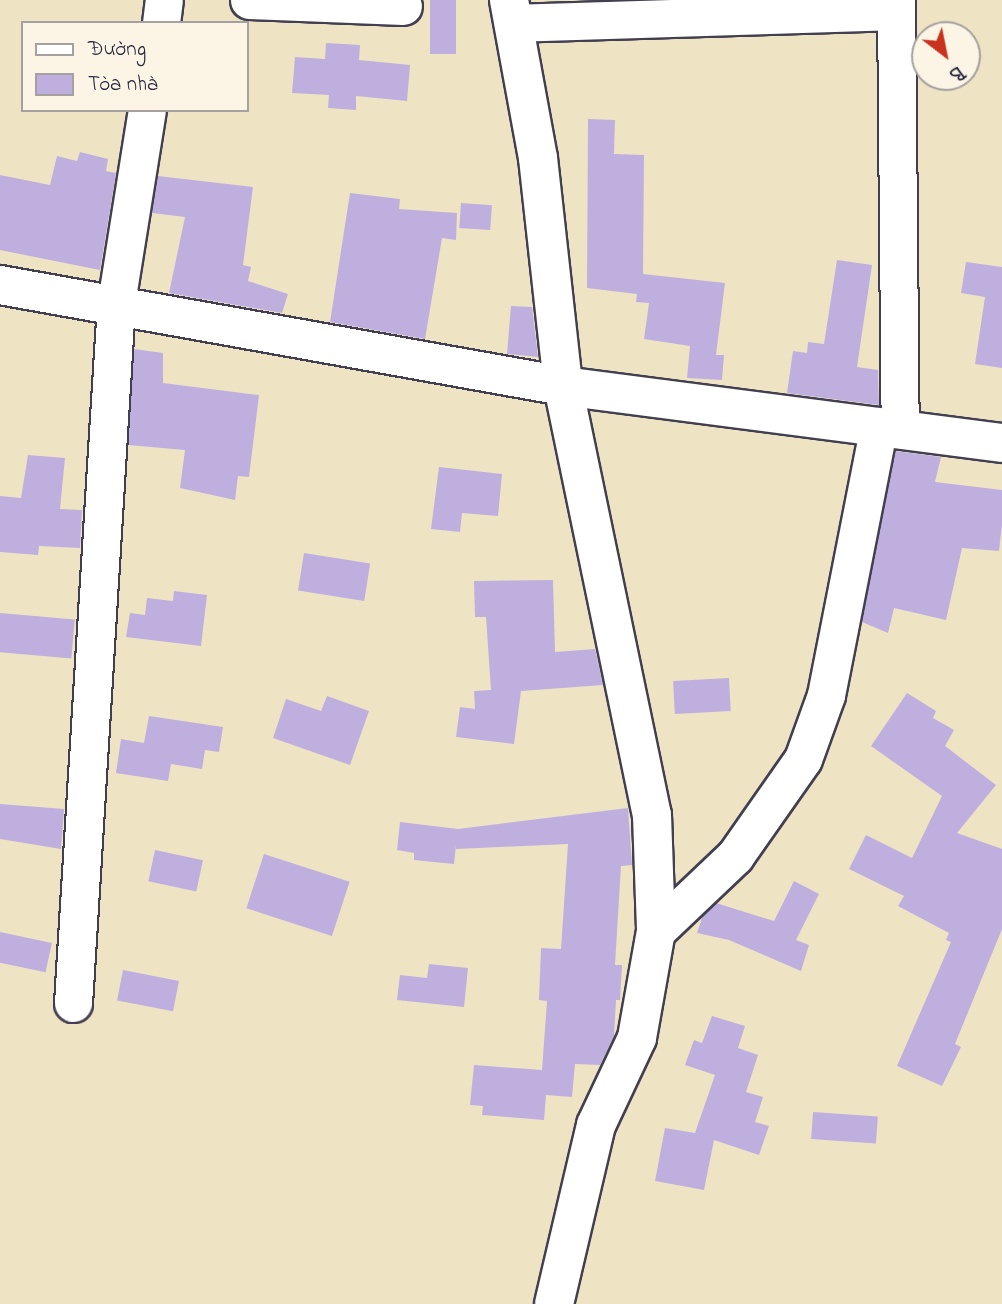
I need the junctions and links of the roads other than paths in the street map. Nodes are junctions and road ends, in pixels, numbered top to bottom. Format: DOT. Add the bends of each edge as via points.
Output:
graph roads {
  1 [pos="164,0"];
  2 [pos="249,0"];
  3 [pos="896,5"];
  4 [pos="402,6"];
  5 [pos="511,12"];
  6 [pos="160,21"];
  7 [pos="147,112"];
  8 [pos="0,285"];
  9 [pos="116,303"];
  10 [pos="563,386"];
  11 [pos="889,428"];
  12 [pos="1002,443"];
  13 [pos="656,931"];
  14 [pos="73,1003"];
  15 [pos="554,1304"];
  1 -- 6 [label="street"];
  2 -- 4 [label="street"];
  3 -- 5 [label="street"];
  3 -- 11 [label="street"];
  5 -- 10 [label="street" via="538,158"];
  7 -- 9 [label="street"];
  8 -- 9 [label="street"];
  9 -- 10 [label="street"];
  9 -- 14 [label="street"];
  10 -- 11 [label="street"];
  10 -- 13 [label="street" via="638,730 652,815"];
  11 -- 12 [label="street"];
  11 -- 13 [label="street" via="826,695 803,759 744,846"];
  13 -- 15 [label="street" via="637,1038 596,1125"];
}
